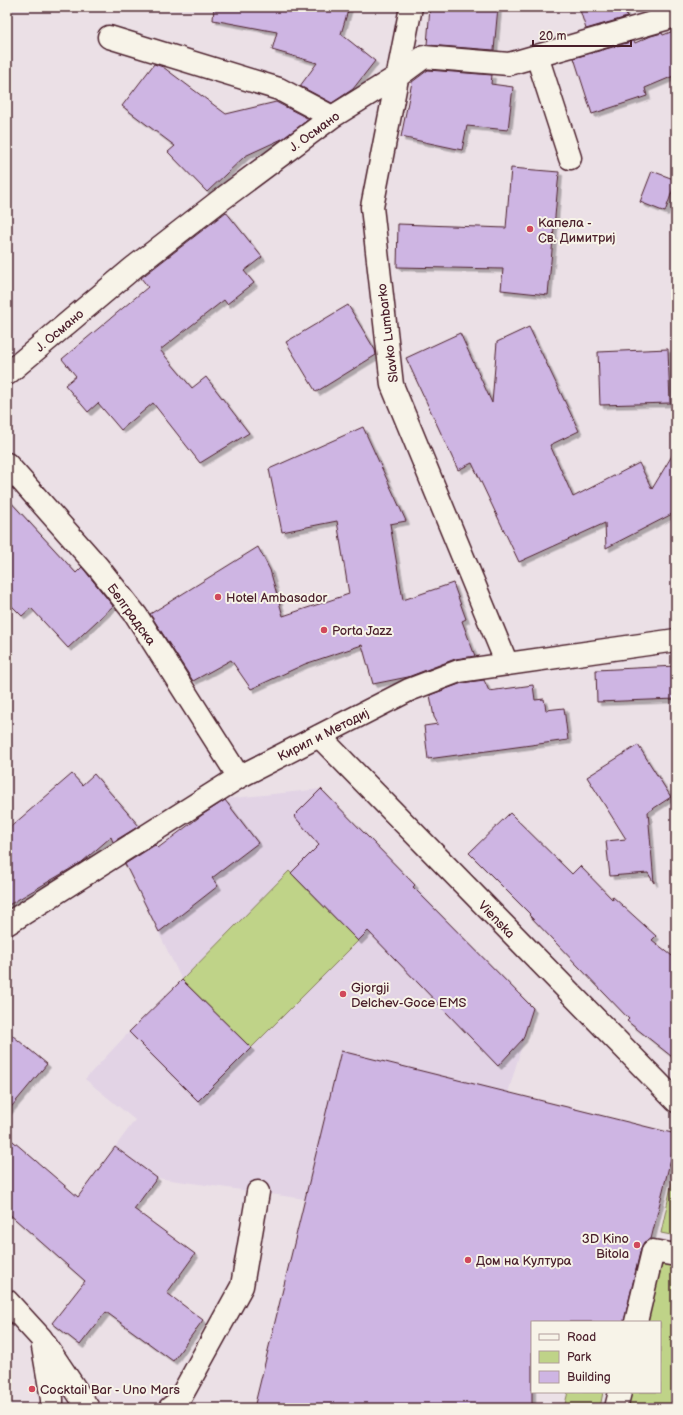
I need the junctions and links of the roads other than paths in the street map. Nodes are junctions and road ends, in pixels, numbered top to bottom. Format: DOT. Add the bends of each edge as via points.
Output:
graph roads {
  1 [pos="411,7"];
  2 [pos="676,16"];
  3 [pos="109,37"];
  4 [pos="537,56"];
  5 [pos="398,76"];
  6 [pos="332,117"];
  7 [pos="570,158"];
  8 [pos="7,374"];
  9 [pos="7,464"];
  10 [pos="676,640"];
  11 [pos="507,664"];
  12 [pos="319,736"];
  13 [pos="239,777"];
  14 [pos="7,924"];
  15 [pos="676,1101"];
  16 [pos="258,1192"];
  17 [pos="676,1255"];
  18 [pos="7,1301"];
  19 [pos="636,1321"];
  20 [pos="41,1338"];
  21 [pos="52,1408"];
  22 [pos="88,1408"];
  23 [pos="170,1408"];
  1 -- 5 [label="street, Slavko Lumbarko"];
  2 -- 4 [label="street, Ј. Османо"];
  3 -- 6 [label="street" via="279,89"];
  4 -- 5 [label="street, Ј. Османо" via="509,64 424,57"];
  4 -- 7 [label="street"];
  5 -- 6 [label="street, Ј. Османо"];
  5 -- 11 [label="street, Slavko Lumbarko" via="372,207 392,385"];
  6 -- 8 [label="street, Ј. Османо" via="218,202"];
  9 -- 13 [label="street, Белградска" via="136,615"];
  10 -- 11 [label="street, Кирил и Методиј"];
  11 -- 12 [label="street, Кирил и Методиј" via="458,671 416,687"];
  12 -- 13 [label="street, Кирил и Методиј"];
  12 -- 15 [label="street, Vienska"];
  13 -- 14 [label="street, Кирил и Методиј"];
  16 -- 23 [label="street" via="242,1286 178,1402"];
  17 -- 19 [label="street" via="653,1251"];
  18 -- 20 [label="street"];
  20 -- 21 [label="street"];
  20 -- 22 [label="street"];
}
